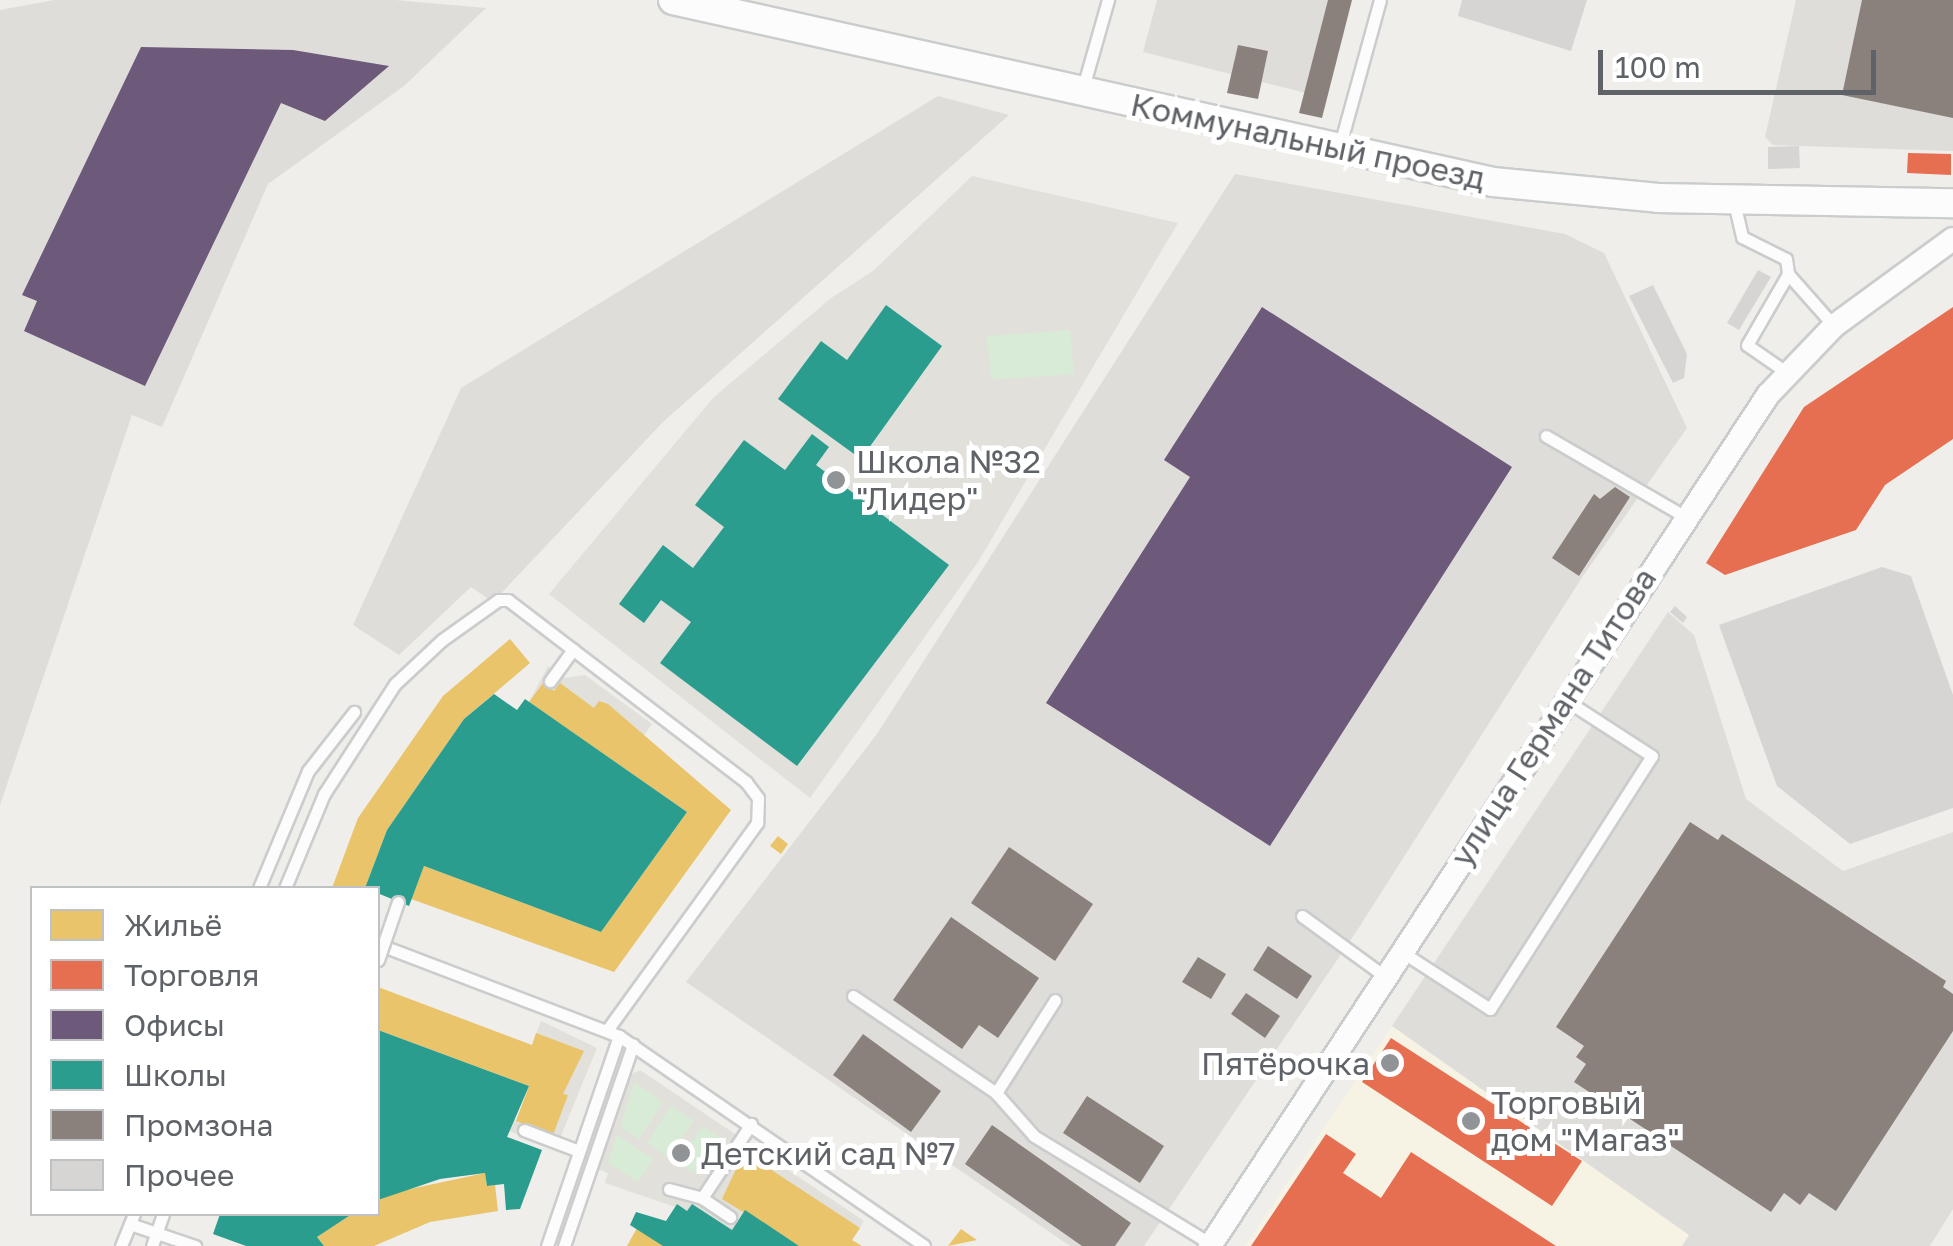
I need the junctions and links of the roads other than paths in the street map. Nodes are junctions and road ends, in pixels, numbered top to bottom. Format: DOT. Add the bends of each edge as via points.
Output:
graph roads {
  1 [pos="674,0"];
  2 [pos="1108,0"];
  3 [pos="1380,0"];
  4 [pos="747,8"];
  5 [pos="1082,91"];
  6 [pos="1338,150"];
  7 [pos="1733,199"];
  8 [pos="1953,203"];
  9 [pos="1953,239"];
  10 [pos="1788,274"];
  11 [pos="1834,326"];
  12 [pos="1786,372"];
  13 [pos="1546,436"];
  14 [pos="1686,516"];
  15 [pos="573,649"];
  16 [pos="550,681"];
  17 [pos="1564,700"];
  18 [pos="354,712"];
  19 [pos="261,886"];
  20 [pos="285,886"];
  21 [pos="398,902"];
  22 [pos="1302,916"];
  23 [pos="380,945"];
  24 [pos="1399,950"];
  25 [pos="380,954"];
  26 [pos="1383,975"];
  27 [pos="853,996"];
  28 [pos="1055,1000"];
  29 [pos="613,1033"];
  30 [pos="633,1044"];
  31 [pos="996,1093"];
  32 [pos="751,1124"];
  33 [pos="524,1130"];
  34 [pos="579,1151"];
  35 [pos="670,1189"];
  36 [pos="702,1198"];
  37 [pos="163,1216"];
  38 [pos="730,1216"];
  39 [pos="132,1219"];
  40 [pos="156,1233"];
  41 [pos="1210,1245"];
  42 [pos="121,1246"];
  43 [pos="152,1246"];
  44 [pos="195,1246"];
  45 [pos="546,1246"];
  46 [pos="564,1246"];
  47 [pos="924,1246"];
  1 -- 4 [label="street, Коммунальный проезд"];
  2 -- 5 [label="lane"];
  3 -- 6 [label="lane"];
  4 -- 5 [label="street, Коммунальный проезд"];
  5 -- 6 [label="street, Коммунальный проезд"];
  6 -- 7 [label="street, Коммунальный проезд" via="1547,188"];
  7 -- 8 [label="street, Коммунальный проезд"];
  7 -- 10 [label="lane" via="1742,237 1786,259"];
  9 -- 11 [label="street, улица Германа Титова"];
  10 -- 11 [label="lane"];
  10 -- 12 [label="lane" via="1746,345"];
  11 -- 12 [label="street, улица Германа Титова"];
  12 -- 14 [label="street, улица Германа Титова"];
  13 -- 14 [label="lane"];
  14 -- 17 [label="street, улица Германа Титова"];
  15 -- 16 [label="lane"];
  15 -- 20 [label="lane" via="503,599 442,640 395,684 351,748"];
  15 -- 29 [label="lane" via="746,782 760,813"];
  17 -- 24 [label="street, улица Германа Титова"];
  17 -- 24 [label="lane" via="1652,756 1490,1009"];
  18 -- 19 [label="lane" via="308,771"];
  21 -- 25 [label="lane, bridge"];
  22 -- 26 [label="lane"];
  23 -- 29 [label="lane"];
  24 -- 26 [label="street, улица Германа Титова"];
  26 -- 41 [label="street, улица Германа Титова"];
  27 -- 31 [label="lane"];
  28 -- 31 [label="lane"];
  29 -- 30 [label="lane"];
  29 -- 34 [label="lane"];
  30 -- 32 [label="lane"];
  30 -- 46 [label="lane"];
  31 -- 41 [label="lane" via="1034,1136"];
  32 -- 36 [label="lane"];
  32 -- 47 [label="lane"];
  33 -- 34 [label="lane"];
  34 -- 45 [label="lane"];
  35 -- 36 [label="lane"];
  36 -- 38 [label="lane"];
  37 -- 40 [label="lane"];
  39 -- 40 [label="lane"];
  39 -- 42 [label="lane"];
  40 -- 43 [label="lane"];
  40 -- 44 [label="lane"];
}
